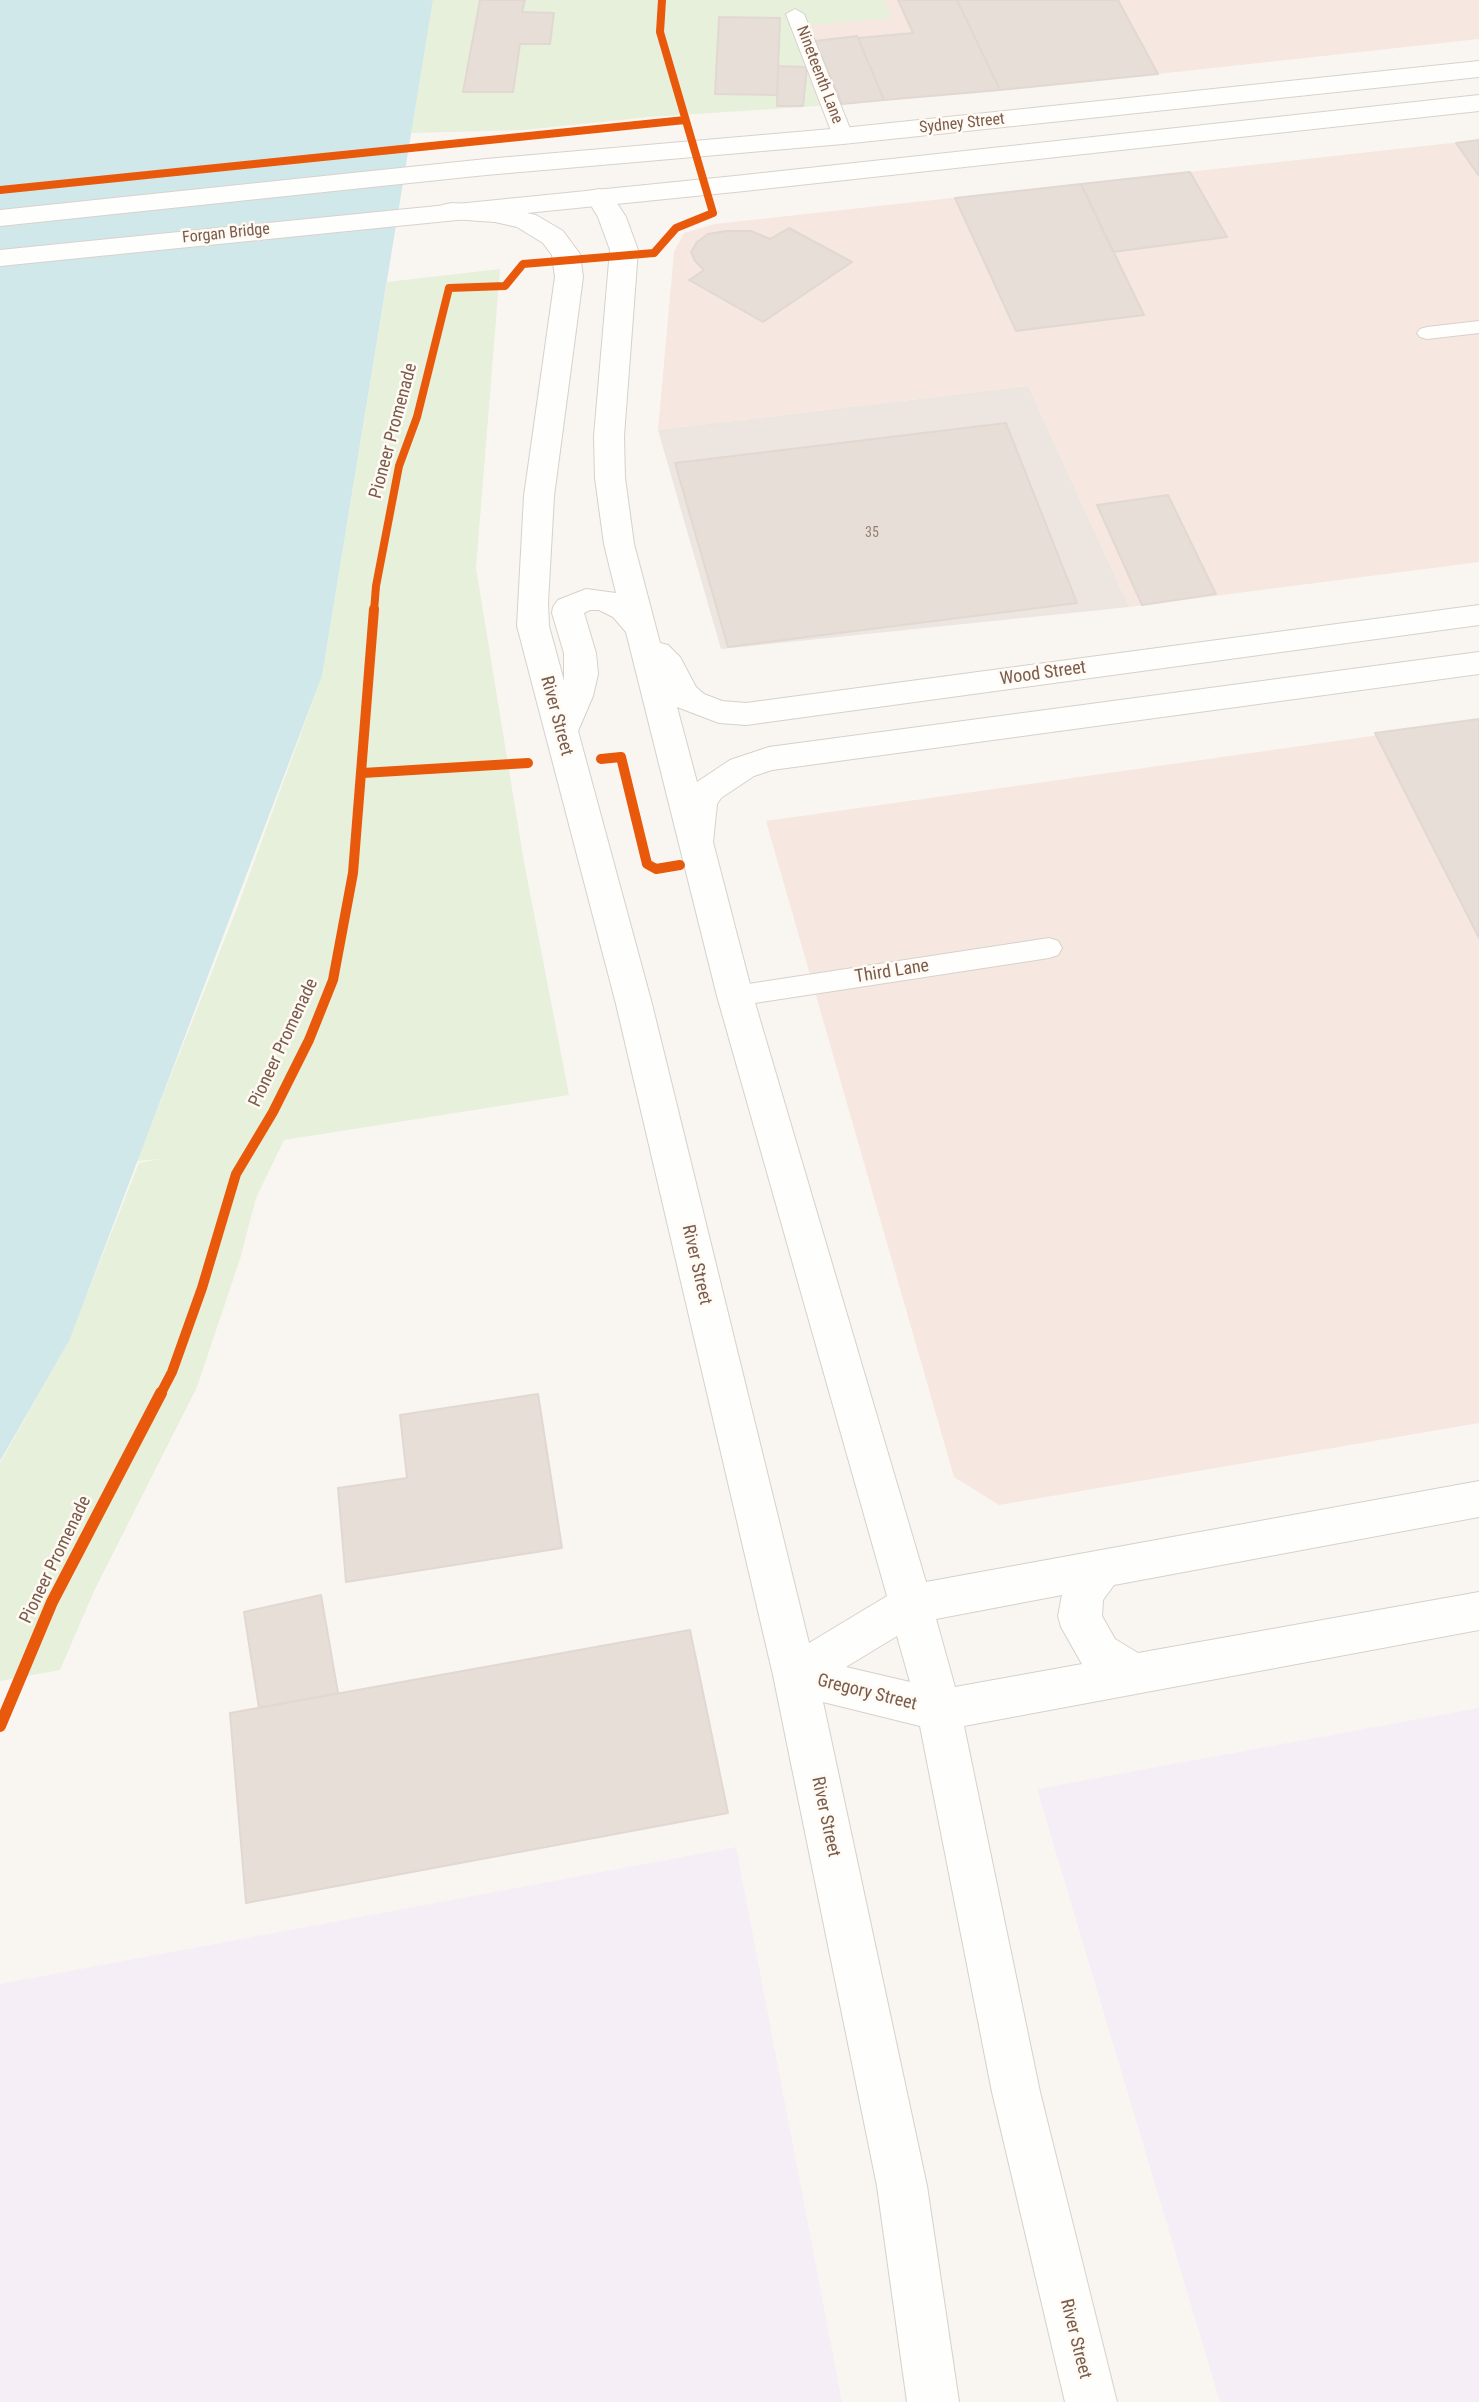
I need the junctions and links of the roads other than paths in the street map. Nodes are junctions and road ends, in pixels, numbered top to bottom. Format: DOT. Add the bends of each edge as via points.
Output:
graph roads {
  1 [pos="795,15"];
  2 [pos="1479,69"];
  3 [pos="1479,103"];
  4 [pos="843,136"];
  5 [pos="486,167"];
  6 [pos="889,168"];
  7 [pos="599,197"];
  8 [pos="452,211"];
  9 [pos="0,218"];
  10 [pos="0,258"];
  11 [pos="1479,327"];
  12 [pos="1427,333"];
  13 [pos="1479,615"];
  14 [pos="640,632"];
  15 [pos="1188,654"];
  16 [pos="1479,663"];
  17 [pos="1208,700"];
  18 [pos="560,733"];
  19 [pos="697,851"];
  20 [pos="1049,948"];
  21 [pos="735,996"];
  22 [pos="1479,1499"];
  23 [pos="1102,1568"];
  24 [pos="911,1604"];
  25 [pos="1479,1611"];
  26 [pos="1140,1674"];
  27 [pos="795,1675"];
  28 [pos="939,1710"];
  29 [pos="933,2402"];
  30 [pos="1091,2402"];
  1 -- 4 [label="lane, Nineteenth Lane"];
  2 -- 4 [label="street, Sydney Street"];
  3 -- 6 [label="street, Sydney Street"];
  4 -- 5 [label="street, Sydney Street"];
  4 -- 6 [label="street"];
  5 -- 7 [label="street" via="554,174 582,183"];
  5 -- 9 [label="street, Sydney Street"];
  6 -- 7 [label="street, Sydney Street"];
  7 -- 8 [label="street, Sydney Street"];
  7 -- 14 [label="street, River Street" via="612,216 624,250 610,454 615,520"];
  8 -- 10 [label="street, Forgan Bridge"];
  8 -- 18 [label="street, River Street" via="526,221 553,237 566,254 569,277 539,496 532,603 536,639"];
  11 -- 12 [label="lane"];
  13 -- 15 [label="street, Wood Street"];
  14 -- 15 [label="street, Wood Street" via="669,665 690,700 736,714"];
  14 -- 18 [label="street, Wood Street" via="624,610 605,600 586,599 569,607 582,674"];
  14 -- 19 [label="street, River Street"];
  15 -- 17 [label="street"];
  16 -- 17 [label="street"];
  17 -- 19 [label="street" via="756,763 726,777 703,798"];
  18 -- 27 [label="street, River Street" via="634,1004"];
  19 -- 21 [label="street, River Street"];
  20 -- 21 [label="lane, Third Lane"];
  21 -- 24 [label="street, River Street"];
  22 -- 23 [label="street, Gregory Street"];
  23 -- 24 [label="street, Gregory Street"];
  23 -- 26 [label="street" via="1081,1600 1083,1628 1100,1653"];
  24 -- 27 [label="street, Gregory Street"];
  24 -- 28 [label="street, River Street"];
  25 -- 26 [label="street, Gregory Street"];
  26 -- 28 [label="street, Gregory Street"];
  27 -- 28 [label="street, Gregory Street"];
  27 -- 29 [label="street, River Street" via="902,2186"];
  28 -- 30 [label="street, River Street" via="1016,2092"];
}
